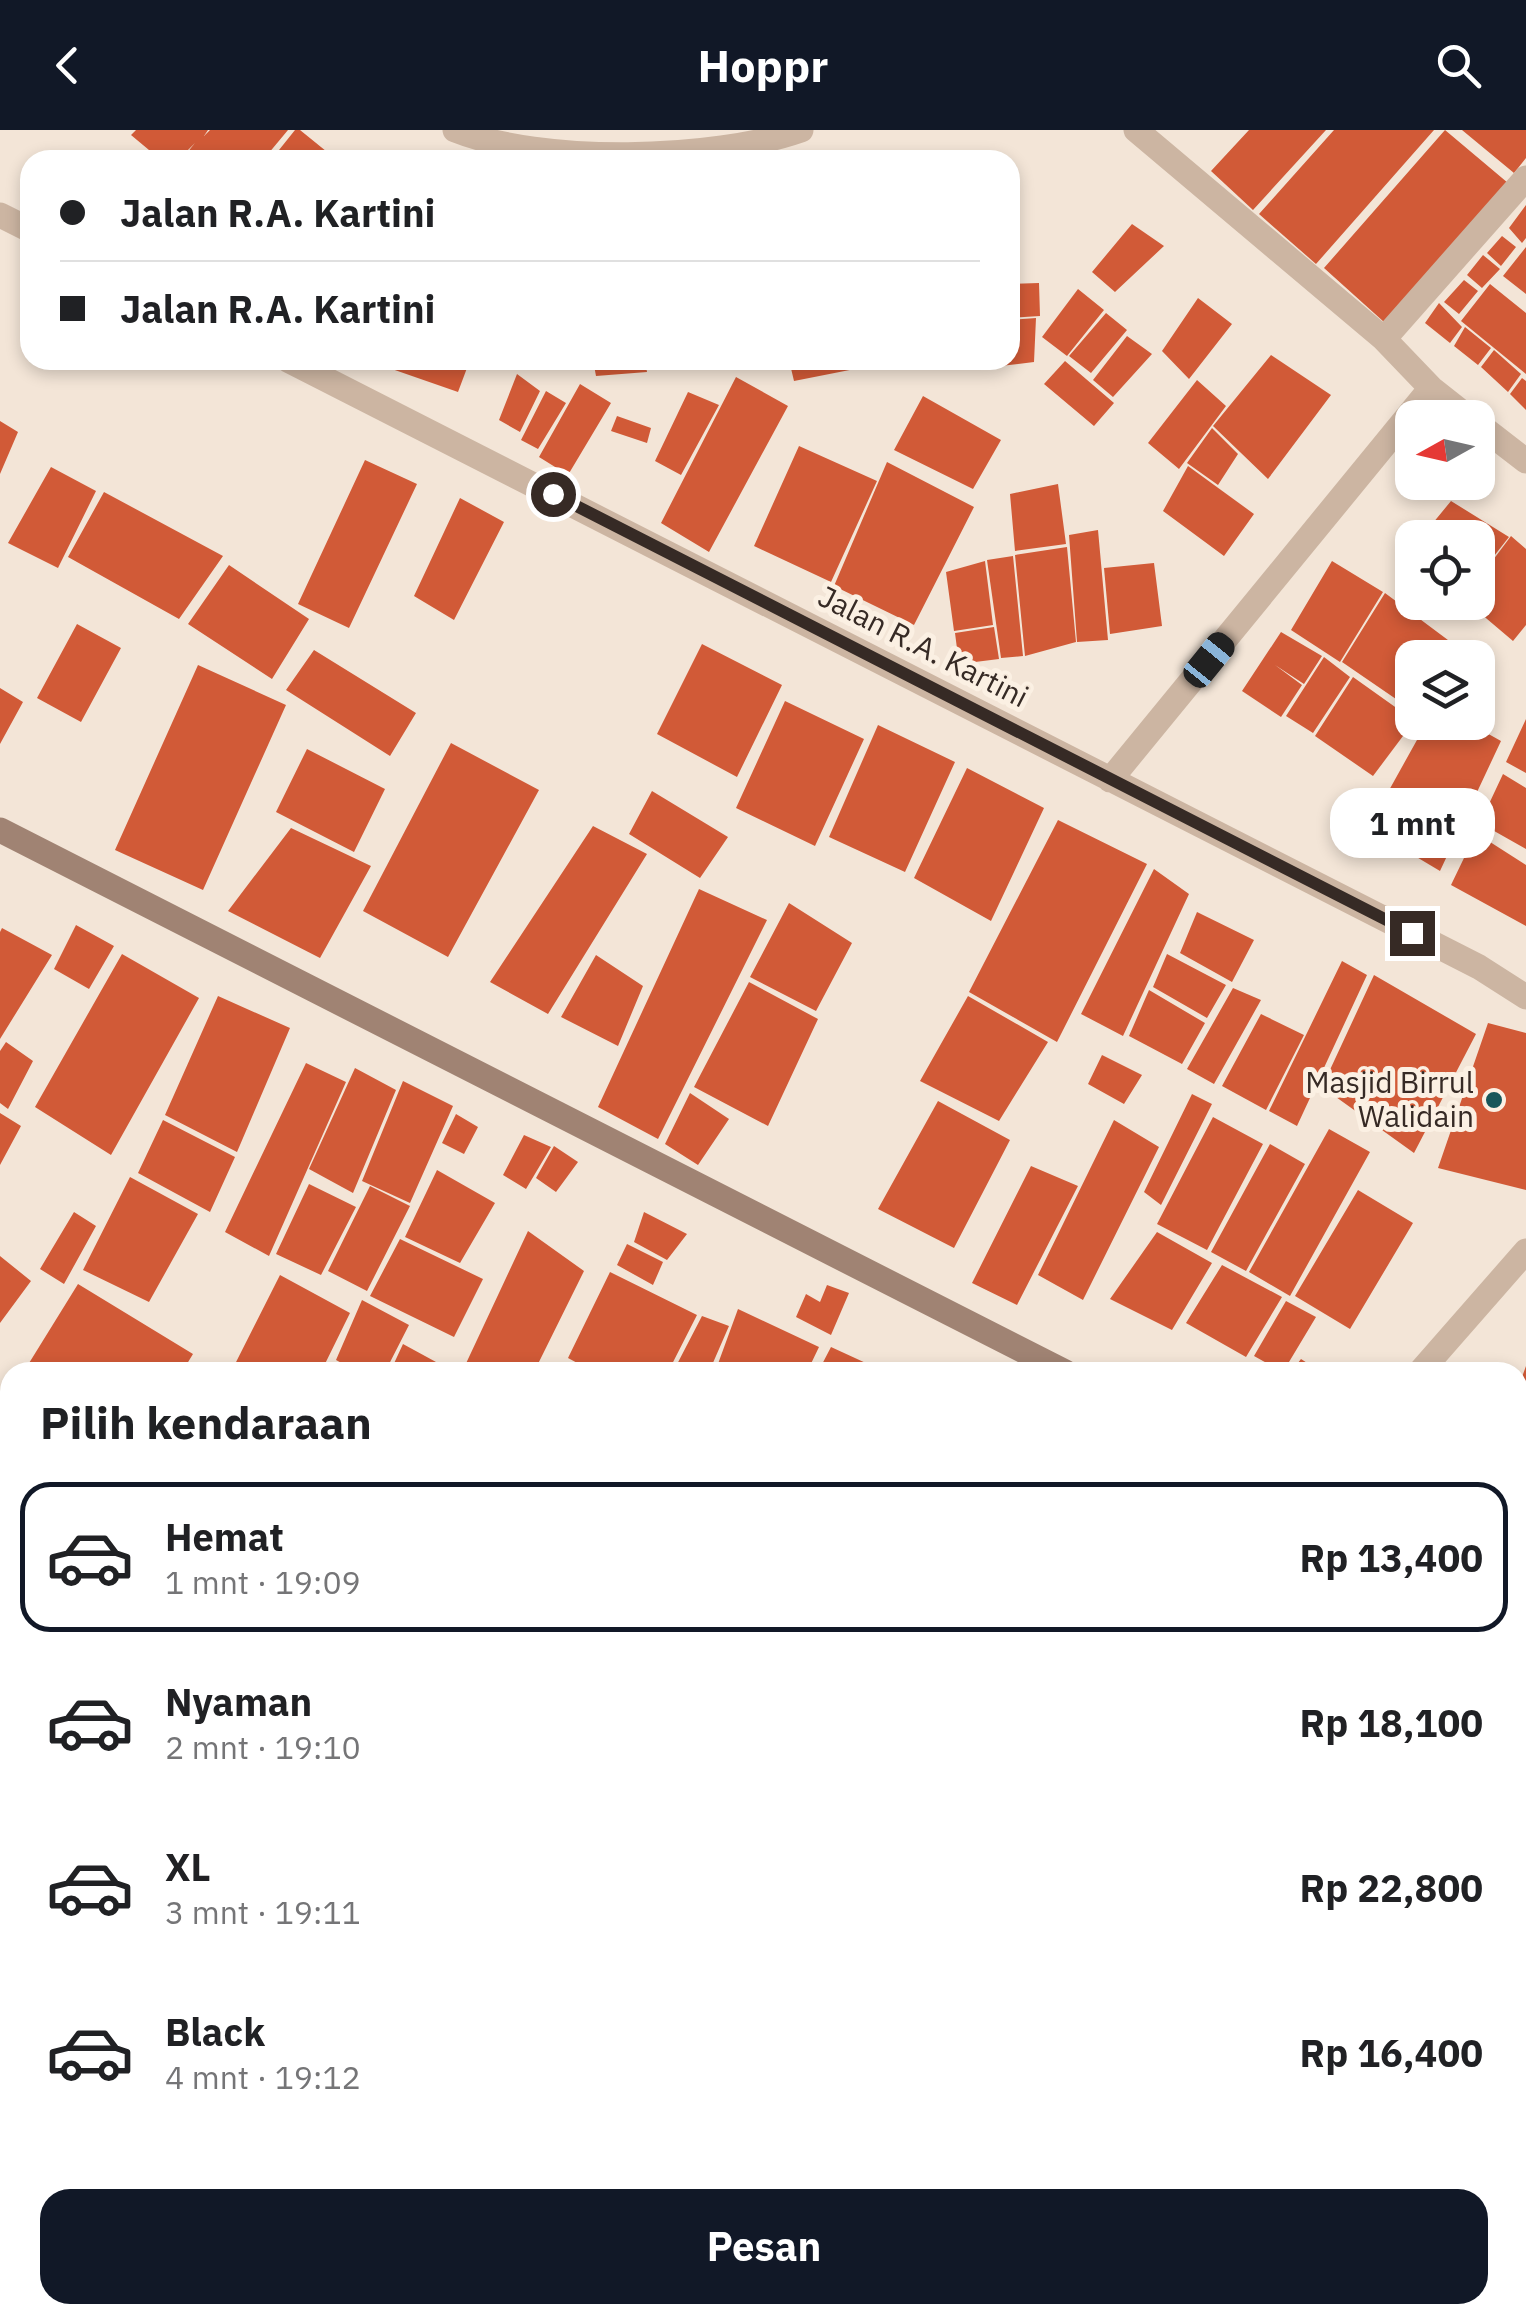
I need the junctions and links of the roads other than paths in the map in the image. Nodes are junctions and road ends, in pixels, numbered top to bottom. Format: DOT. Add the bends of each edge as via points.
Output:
graph roads {
  1 [pos="455,130"];
  2 [pos="802,130"];
  3 [pos="1136,130"];
  4 [pos="556,150"];
  5 [pos="706,150"];
  6 [pos="1526,178"];
  7 [pos="1384,339"];
  8 [pos="308,370"];
  9 [pos="1431,388"];
  10 [pos="1447,400"];
  11 [pos="1495,437"];
  12 [pos="1526,461"];
  13 [pos="1110,780"];
  14 [pos="0,830"];
  15 [pos="1526,997"];
  16 [pos="1526,1251"];
  17 [pos="1045,1362"];
  18 [pos="1429,1362"];
  1 -- 4 [label="street"];
  2 -- 5 [label="street"];
  3 -- 7 [label="street"];
  6 -- 7 [label="street"];
  7 -- 9 [label="street"];
  8 -- 13 [label="street, Jalan R.A. Kartini"];
  9 -- 10 [label="street"];
  9 -- 13 [label="street"];
  11 -- 12 [label="street"];
  13 -- 15 [label="street, Jalan R.A. Kartini" via="1480,967"];
  14 -- 17 [label="main road"];
  16 -- 18 [label="street"];
}
